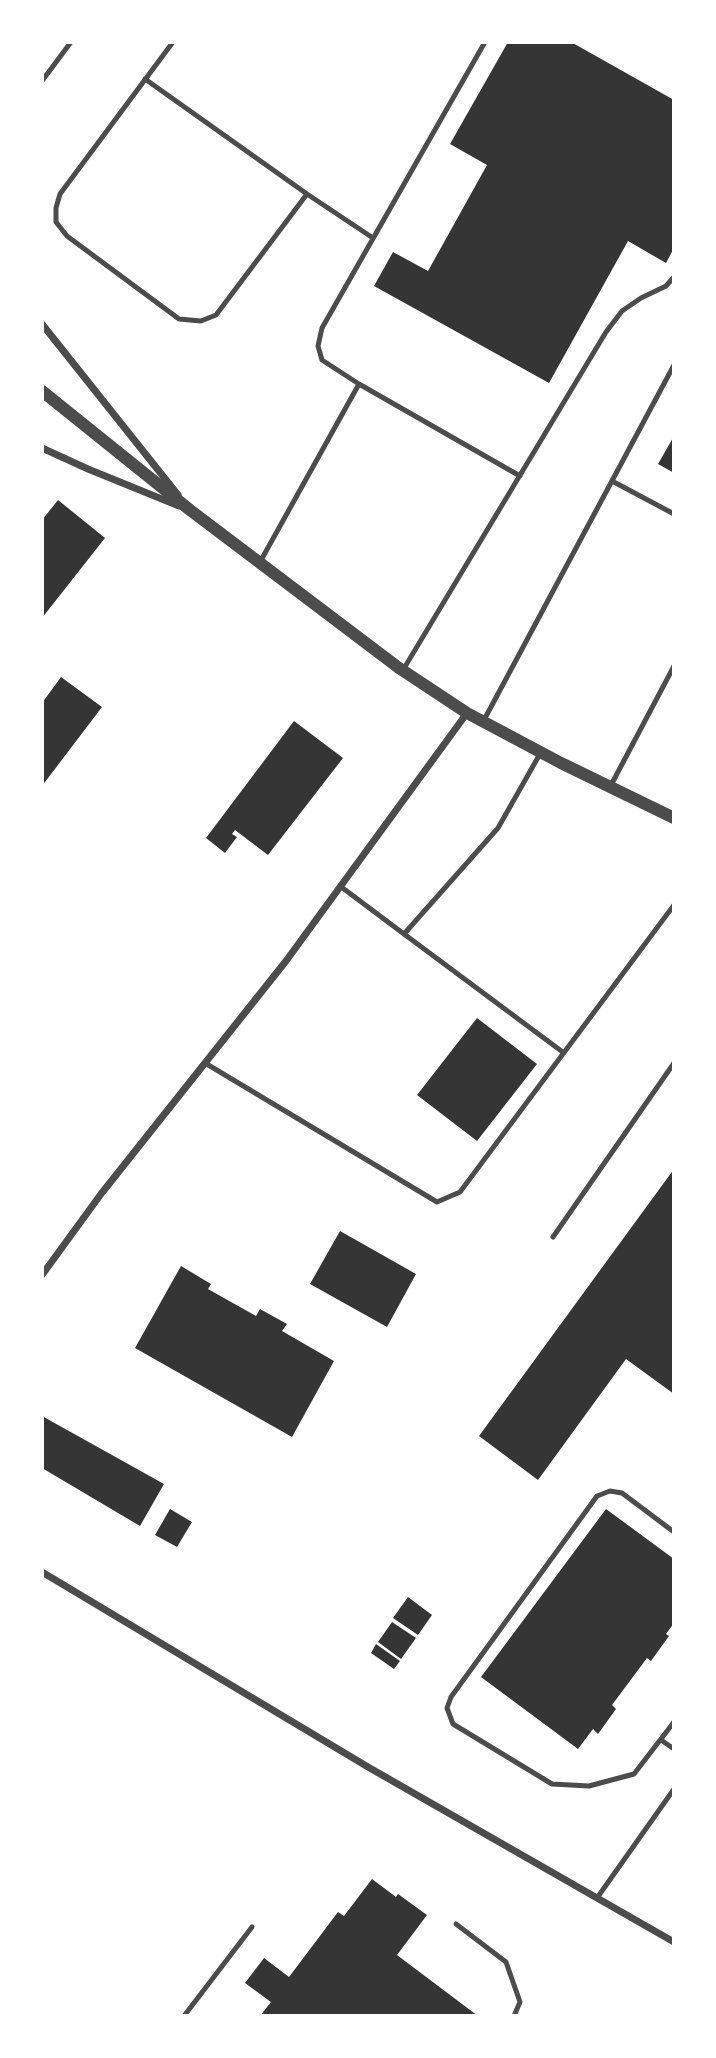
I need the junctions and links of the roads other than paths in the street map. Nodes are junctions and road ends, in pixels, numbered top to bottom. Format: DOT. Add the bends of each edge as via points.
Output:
graph roads {
  1 [pos="71,42"];
  2 [pos="173,42"];
  3 [pos="485,42"];
  4 [pos="145,79"];
  5 [pos="42,81"];
  6 [pos="307,194"];
  7 [pos="373,238"];
  8 [pos="674,277"];
  9 [pos="42,324"];
  10 [pos="674,365"];
  11 [pos="359,384"];
  12 [pos="42,391"];
  13 [pos="42,448"];
  14 [pos="520,476"];
  15 [pos="612,481"];
  16 [pos="190,510"];
  17 [pos="674,514"];
  18 [pos="260,562"];
  19 [pos="674,666"];
  20 [pos="403,671"];
  21 [pos="467,713"];
  22 [pos="483,721"];
  23 [pos="541,752"];
  24 [pos="610,787"];
  25 [pos="674,818"];
  26 [pos="340,886"];
  27 [pos="674,905"];
  28 [pos="404,934"];
  29 [pos="564,1053"];
  30 [pos="205,1063"];
  31 [pos="674,1063"];
  32 [pos="553,1237"];
  33 [pos="42,1275"];
  34 [pos="674,1532"];
  35 [pos="42,1572"];
  36 [pos="674,1722"];
  37 [pos="661,1740"];
  38 [pos="674,1749"];
  39 [pos="674,1788"];
  40 [pos="597,1898"];
  41 [pos="456,1924"];
  42 [pos="252,1927"];
  43 [pos="674,1942"];
  44 [pos="184,2016"];
  45 [pos="514,2016"];
  1 -- 5 [label="lane"];
  2 -- 4 [label="lane"];
  3 -- 7 [label="lane"];
  4 -- 6 [label="lane"];
  4 -- 6 [label="lane" via="60,194 56,222 67,236 179,319 201,321 216,315"];
  6 -- 7 [label="lane"];
  7 -- 11 [label="lane" via="322,328 318,346 322,360"];
  8 -- 14 [label="lane" via="622,311"];
  9 -- 16 [label="street"];
  10 -- 15 [label="lane"];
  11 -- 14 [label="lane"];
  11 -- 18 [label="lane"];
  12 -- 16 [label="street"];
  13 -- 16 [label="street"];
  14 -- 20 [label="lane"];
  15 -- 17 [label="lane"];
  15 -- 22 [label="lane"];
  16 -- 18 [label="street"];
  18 -- 20 [label="street"];
  19 -- 24 [label="lane"];
  20 -- 21 [label="street"];
  21 -- 22 [label="street"];
  21 -- 26 [label="street"];
  22 -- 23 [label="street"];
  23 -- 24 [label="street"];
  23 -- 28 [label="lane" via="498,828"];
  24 -- 25 [label="street"];
  26 -- 28 [label="lane"];
  26 -- 30 [label="street"];
  27 -- 29 [label="lane"];
  28 -- 29 [label="lane"];
  29 -- 30 [label="lane" via="460,1192 437,1202"];
  30 -- 33 [label="street"];
  31 -- 32 [label="lane"];
  34 -- 37 [label="lane" via="621,1493 597,1496 447,1708 453,1724 552,1784 589,1786 634,1774"];
  35 -- 40 [label="street"];
  36 -- 37 [label="lane"];
  37 -- 38 [label="lane"];
  39 -- 40 [label="lane"];
  40 -- 43 [label="street"];
  41 -- 45 [label="lane" via="506,1962 520,2002"];
  42 -- 44 [label="lane"];
}
